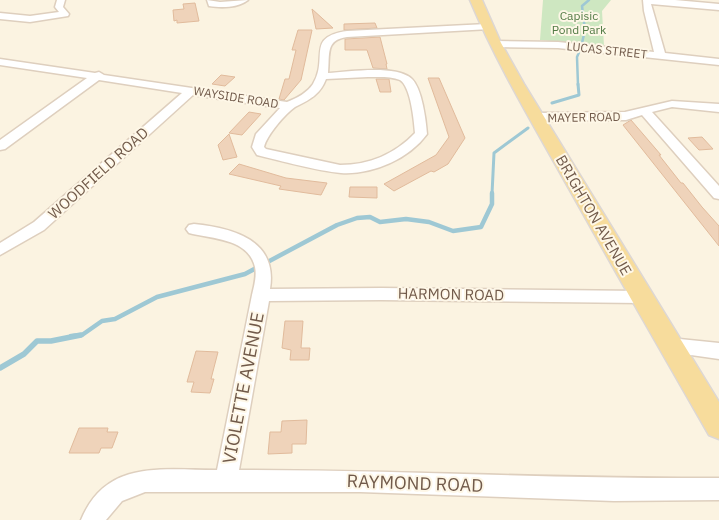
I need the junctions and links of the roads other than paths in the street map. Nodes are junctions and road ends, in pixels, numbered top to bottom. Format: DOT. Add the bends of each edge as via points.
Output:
graph roads {
  1 [pos="60,0"];
  2 [pos="211,0"];
  3 [pos="244,0"];
  4 [pos="476,0"];
  5 [pos="719,7"];
  6 [pos="0,16"];
  7 [pos="487,27"];
  8 [pos="496,44"];
  9 [pos="660,56"];
  10 [pos="0,62"];
  11 [pos="719,62"];
  12 [pos="13,64"];
  13 [pos="0,71"];
  14 [pos="100,75"];
  15 [pos="324,76"];
  16 [pos="192,90"];
  17 [pos="289,106"];
  18 [pos="719,108"];
  19 [pos="645,111"];
  20 [pos="537,117"];
  21 [pos="0,146"];
  22 [pos="719,194"];
  23 [pos="194,230"];
  24 [pos="0,250"];
  25 [pos="262,286"];
  26 [pos="640,296"];
  27 [pos="670,346"];
  28 [pos="719,350"];
  29 [pos="719,426"];
  30 [pos="226,480"];
  31 [pos="719,489"];
  32 [pos="113,492"];
  33 [pos="93,520"];
  1 -- 6 [label="street" via="65,14 30,19"];
  2 -- 3 [label="street" via="216,5"];
  4 -- 7 [label="main road, BRIGHTON AVENUE"];
  5 -- 9 [label="street" via="647,1"];
  7 -- 8 [label="main road, BRIGHTON AVENUE"];
  7 -- 15 [label="street" via="333,36 326,42"];
  8 -- 9 [label="street, LUCAS STREET" via="558,45"];
  8 -- 20 [label="main road, BRIGHTON AVENUE"];
  9 -- 11 [label="street, LUCAS STREET"];
  10 -- 12 [label="street, WAYSIDE ROAD"];
  12 -- 13 [label="street"];
  12 -- 14 [label="street, WAYSIDE ROAD"];
  14 -- 16 [label="street, WAYSIDE ROAD"];
  14 -- 21 [label="street"];
  15 -- 17 [label="street, WAYSIDE ROAD" via="305,99"];
  15 -- 17 [label="street" via="388,74 404,78 410,86 421,134 377,164 353,170 262,152 258,148 260,137"];
  16 -- 17 [label="street, WAYSIDE ROAD"];
  16 -- 24 [label="street, WOODFIELD ROAD" via="39,226"];
  18 -- 19 [label="street, MAYER ROAD" via="672,104"];
  19 -- 20 [label="street, MAYER ROAD" via="626,116"];
  19 -- 22 [label="street"];
  20 -- 26 [label="main road, BRIGHTON AVENUE"];
  23 -- 25 [label="street" via="214,230 250,247 263,268"];
  25 -- 26 [label="street, HARMON ROAD" via="381,294"];
  25 -- 30 [label="street, VIOLETTE AVENUE"];
  26 -- 27 [label="main road, BRIGHTON AVENUE"];
  27 -- 28 [label="street"];
  27 -- 29 [label="main road, BRIGHTON AVENUE"];
  30 -- 31 [label="street, RAYMOND ROAD" via="614,490"];
  30 -- 32 [label="street, RAYMOND ROAD" via="145,481"];
  32 -- 33 [label="street" via="99,507"];
}
